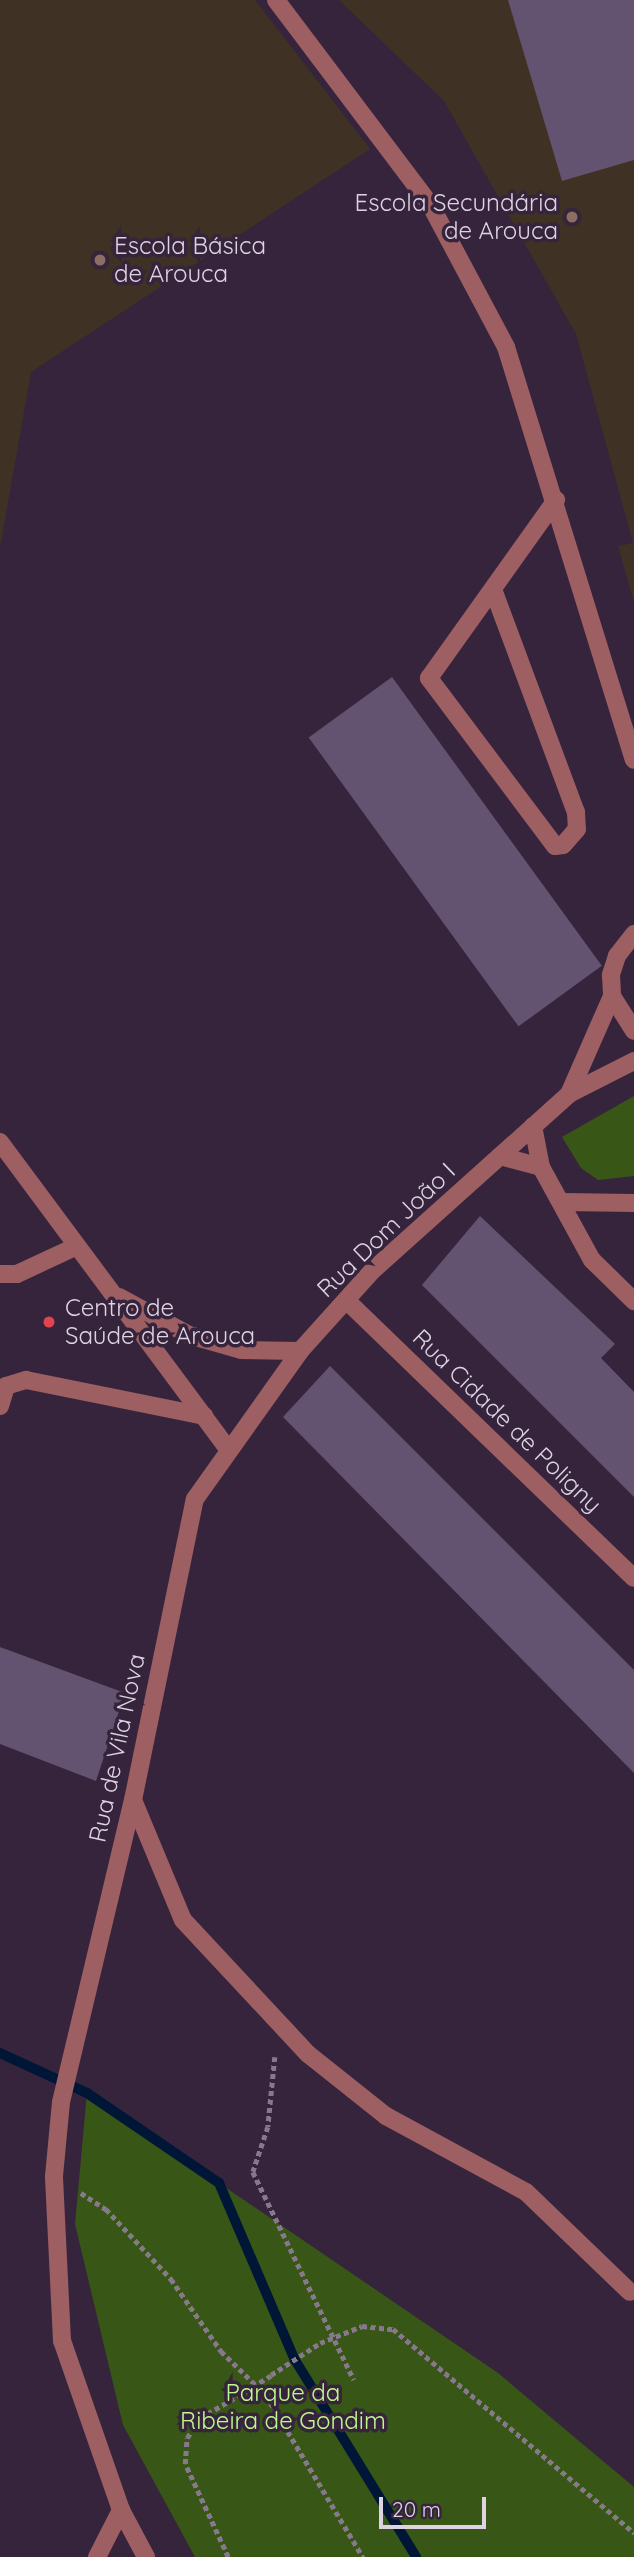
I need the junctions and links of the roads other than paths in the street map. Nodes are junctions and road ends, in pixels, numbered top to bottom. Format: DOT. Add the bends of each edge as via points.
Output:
graph roads {
  1 [pos="276,0"];
  2 [pos="556,500"];
  3 [pos="494,592"];
  4 [pos="634,760"];
  5 [pos="634,934"];
  6 [pos="612,996"];
  7 [pos="634,1031"];
  8 [pos="634,1061"];
  9 [pos="569,1094"];
  10 [pos="533,1126"];
  11 [pos="0,1142"];
  12 [pos="500,1156"];
  13 [pos="541,1167"];
  14 [pos="563,1202"];
  15 [pos="634,1203"];
  16 [pos="77,1246"];
  17 [pos="0,1275"];
  18 [pos="113,1293"];
  19 [pos="346,1300"];
  20 [pos="634,1301"];
  21 [pos="300,1351"];
  22 [pos="0,1406"];
  23 [pos="204,1416"];
  24 [pos="227,1448"];
  25 [pos="634,1578"];
  26 [pos="134,1800"];
  27 [pos="630,2292"];
  28 [pos="121,2510"];
  29 [pos="97,2557"];
  30 [pos="146,2557"];
  1 -- 2 [label="street" via="429,204 506,347"];
  2 -- 3 [label="street"];
  2 -- 4 [label="street"];
  3 -- 3 [label="street" via="429,678 555,846 564,845 578,829 576,812"];
  5 -- 6 [label="street, Rua Dom João I" via="617,956"];
  6 -- 7 [label="street"];
  6 -- 9 [label="street, Rua Dom João I"];
  8 -- 9 [label="street, Rua Dom João I"];
  9 -- 10 [label="street, Rua Dom João I"];
  10 -- 12 [label="street, Rua Dom João I"];
  10 -- 13 [label="street"];
  11 -- 16 [label="street"];
  12 -- 13 [label="street"];
  12 -- 19 [label="street, Rua Dom João I"];
  13 -- 14 [label="street"];
  14 -- 15 [label="street" via="600,1199"];
  14 -- 20 [label="street" via="593,1260"];
  16 -- 17 [label="street" via="17,1274"];
  16 -- 18 [label="street"];
  18 -- 21 [label="street" via="189,1335 241,1350"];
  18 -- 23 [label="street"];
  19 -- 21 [label="street, Rua Dom João I"];
  19 -- 25 [label="street, Rua Cidade de Poligny"];
  21 -- 24 [label="street, Rua Dom João I"];
  22 -- 23 [label="street" via="6,1386 26,1380"];
  23 -- 24 [label="street"];
  24 -- 26 [label="street, Rua de Vila Nova" via="195,1499"];
  26 -- 27 [label="street" via="184,1920 309,2054 386,2116 526,2192"];
  26 -- 28 [label="street, Rua de Vila Nova" via="61,2102 54,2176 62,2341"];
  28 -- 29 [label="street"];
  28 -- 30 [label="street, Rua de Vila Nova"];
}
